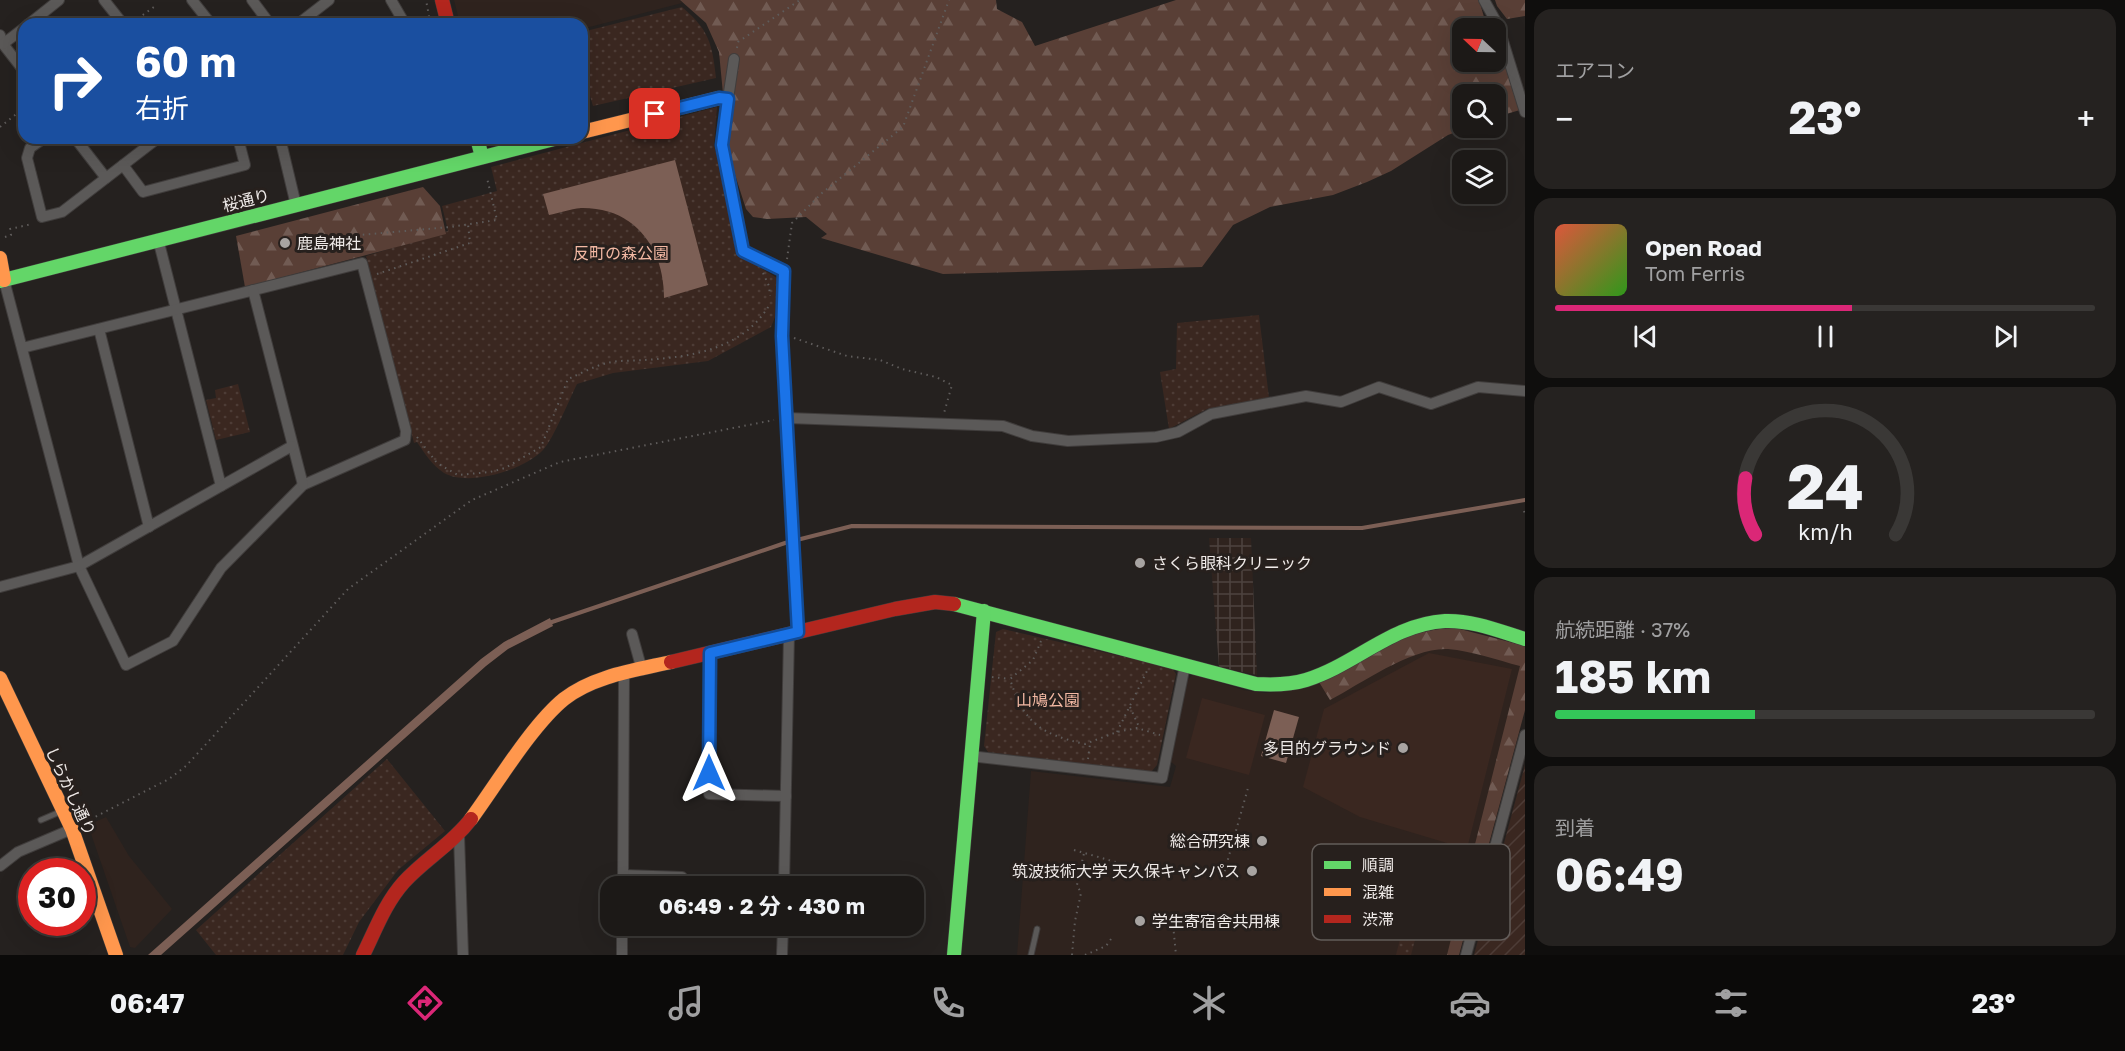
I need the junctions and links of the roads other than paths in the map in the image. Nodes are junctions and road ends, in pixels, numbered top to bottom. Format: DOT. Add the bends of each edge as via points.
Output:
graph roads {
  1 [pos="59,0"];
  2 [pos="104,0"];
  3 [pos="192,0"];
  4 [pos="252,0"];
  5 [pos="329,0"];
  6 [pos="391,0"];
  7 [pos="442,0"];
  8 [pos="1484,0"];
  9 [pos="36,18"];
  10 [pos="118,18"];
  11 [pos="206,18"];
  12 [pos="266,18"];
  13 [pos="306,18"];
  14 [pos="402,18"];
  15 [pos="446,18"];
  16 [pos="18,31"];
  17 [pos="2,40"];
  18 [pos="734,59"];
  19 [pos="18,62"];
  20 [pos="723,98"];
  21 [pos="1525,112"];
  22 [pos="588,131"];
  23 [pos="36,144"];
  24 [pos="80,144"];
  25 [pos="150,144"];
  26 [pos="240,144"];
  27 [pos="281,144"];
  28 [pos="479,144"];
  29 [pos="534,144"];
  30 [pos="482,157"];
  31 [pos="123,165"];
  32 [pos="106,178"];
  33 [pos="296,205"];
  34 [pos="158,240"];
  35 [pos="0,258"];
  36 [pos="2,281"];
  37 [pos="253,290"];
  38 [pos="175,310"];
  39 [pos="99,329"];
  40 [pos="22,348"];
  41 [pos="1525,391"];
  42 [pos="788,418"];
  43 [pos="292,446"];
  44 [pos="303,485"];
  45 [pos="221,486"];
  46 [pos="149,527"];
  47 [pos="79,566"];
  48 [pos="0,587"];
  49 [pos="984,611"];
  50 [pos="794,633"];
  51 [pos="632,634"];
  52 [pos="1525,639"];
  53 [pos="710,653"];
  54 [pos="1185,665"];
  55 [pos="642,670"];
  56 [pos="624,674"];
  57 [pos="0,678"];
  58 [pos="1525,735"];
  59 [pos="970,756"];
  60 [pos="786,796"];
  61 [pos="63,811"];
  62 [pos="41,820"];
  63 [pos="72,829"];
  64 [pos="459,835"];
  65 [pos="1496,844"];
  66 [pos="0,866"];
  67 [pos="623,876"];
  68 [pos="784,876"];
  69 [pos="1037,929"];
  70 [pos="622,936"];
  71 [pos="783,936"];
  72 [pos="1470,940"];
  73 [pos="116,955"];
  74 [pos="363,955"];
  75 [pos="463,955"];
  76 [pos="622,955"];
  77 [pos="782,955"];
  78 [pos="954,955"];
  79 [pos="1031,955"];
  80 [pos="1466,955"];
  1 -- 9 [label="street"];
  2 -- 10 [label="street"];
  3 -- 11 [label="street"];
  4 -- 12 [label="street"];
  5 -- 13 [label="street"];
  6 -- 14 [label="street"];
  7 -- 15 [label="street"];
  8 -- 21 [label="street" via="1498,26"];
  16 -- 17 [label="street"];
  17 -- 19 [label="street"];
  18 -- 20 [label="street"];
  20 -- 22 [label="street"];
  20 -- 42 [label="street" via="722,145 743,251 784,271 782,336"];
  23 -- 32 [label="street" via="27,158 42,218 62,212"];
  24 -- 32 [label="street"];
  25 -- 31 [label="street"];
  26 -- 31 [label="street" via="245,165 143,192"];
  27 -- 33 [label="street"];
  28 -- 30 [label="street"];
  29 -- 30 [label="street, 桜通り"];
  30 -- 33 [label="street, 桜通り"];
  31 -- 32 [label="street"];
  33 -- 34 [label="street, 桜通り"];
  34 -- 36 [label="street, 桜通り"];
  34 -- 38 [label="street"];
  35 -- 36 [label="street"];
  36 -- 40 [label="street"];
  37 -- 38 [label="street"];
  37 -- 43 [label="street"];
  37 -- 44 [label="street" via="362,262 406,431 405,440"];
  38 -- 39 [label="street"];
  38 -- 45 [label="street"];
  39 -- 40 [label="street"];
  39 -- 46 [label="street"];
  40 -- 47 [label="street"];
  41 -- 42 [label="street" via="1478,387 1431,404 1379,387 1341,402 1306,396 1211,414 1178,432 1156,437 1068,441 1032,436 1003,426"];
  42 -- 50 [label="street"];
  43 -- 44 [label="street"];
  43 -- 45 [label="street"];
  44 -- 47 [label="street" via="221,568 173,641 126,665"];
  45 -- 46 [label="street"];
  46 -- 47 [label="street"];
  47 -- 48 [label="street"];
  49 -- 50 [label="street" via="935,602"];
  49 -- 54 [label="street"];
  49 -- 59 [label="street"];
  50 -- 53 [label="street"];
  50 -- 60 [label="street"];
  51 -- 55 [label="street"];
  52 -- 54 [label="street" via="1456,622 1423,624 1397,632 1314,678 1280,685 1256,684"];
  53 -- 55 [label="street"];
  53 -- 60 [label="street" via="709,794"];
  54 -- 59 [label="street" via="1162,778"];
  55 -- 56 [label="street"];
  56 -- 64 [label="street" via="588,685 547,716"];
  56 -- 67 [label="street"];
  57 -- 61 [label="street, しらかし通り"];
  58 -- 65 [label="street"];
  59 -- 78 [label="street"];
  60 -- 68 [label="street"];
  61 -- 62 [label="lane"];
  61 -- 63 [label="street, しらかし通り"];
  63 -- 66 [label="street" via="18,852"];
  63 -- 73 [label="street, しらかし通り"];
  64 -- 74 [label="street" via="404,882"];
  64 -- 75 [label="street"];
  69 -- 79 [label="lane"];
  70 -- 76 [label="street"];
  71 -- 77 [label="street"];
  72 -- 80 [label="street"];
}
